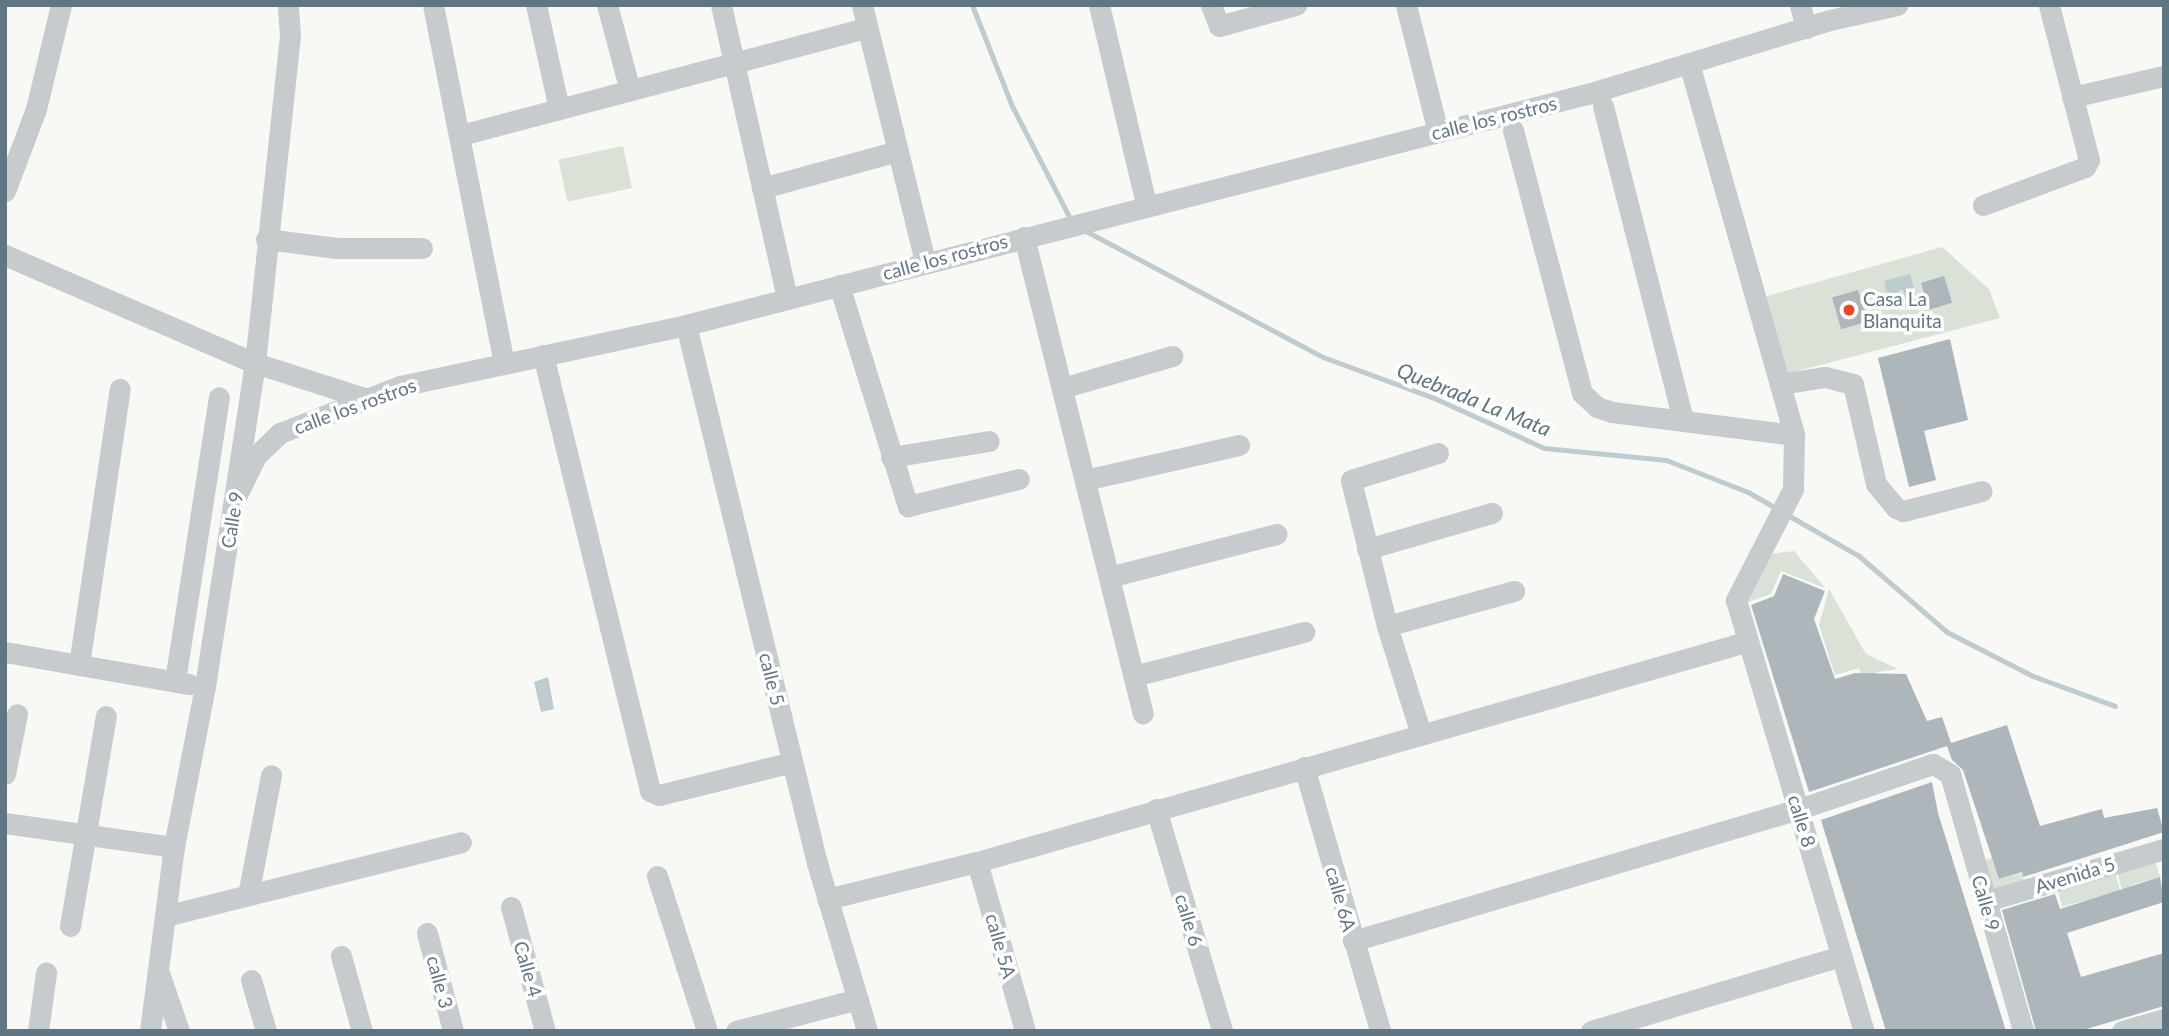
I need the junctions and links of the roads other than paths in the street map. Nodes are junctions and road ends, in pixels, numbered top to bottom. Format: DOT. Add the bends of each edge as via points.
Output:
graph roads {
  1 [pos="61,5"];
  2 [pos="288,5"];
  3 [pos="433,5"];
  4 [pos="537,5"];
  5 [pos="607,5"];
  6 [pos="721,5"];
  7 [pos="862,5"];
  8 [pos="1099,5"];
  9 [pos="1211,5"];
  10 [pos="1296,5"];
  11 [pos="1406,5"];
  12 [pos="1800,5"];
  13 [pos="1897,5"];
  14 [pos="2049,5"];
  15 [pos="1828,13"];
  16 [pos="867,28"];
  17 [pos="1806,28"];
  18 [pos="734,63"];
  19 [pos="1689,63"];
  20 [pos="2164,76"];
  21 [pos="630,90"];
  22 [pos="2072,97"];
  23 [pos="1603,106"];
  24 [pos="559,109"];
  25 [pos="1513,130"];
  26 [pos="1438,132"];
  27 [pos="461,135"];
  28 [pos="897,151"];
  29 [pos="762,188"];
  30 [pos="5,191"];
  31 [pos="1146,204"];
  32 [pos="1983,205"];
  33 [pos="1024,237"];
  34 [pos="265,239"];
  35 [pos="422,248"];
  36 [pos="5,255"];
  37 [pos="925,262"];
  38 [pos="839,285"];
  39 [pos="787,299"];
  40 [pos="686,325"];
  41 [pos="543,355"];
  42 [pos="1172,356"];
  43 [pos="255,363"];
  44 [pos="504,363"];
  45 [pos="1780,384"];
  46 [pos="1062,388"];
  47 [pos="120,389"];
  48 [pos="219,397"];
  49 [pos="366,399"];
  50 [pos="1683,421"];
  51 [pos="1794,435"];
  52 [pos="989,441"];
  53 [pos="1239,445"];
  54 [pos="1438,453"];
  55 [pos="891,457"];
  56 [pos="1019,479"];
  57 [pos="1085,480"];
  58 [pos="1982,491"];
  59 [pos="235,499"];
  60 [pos="1492,513"];
  61 [pos="1277,534"];
  62 [pos="1367,549"];
  63 [pos="1109,578"];
  64 [pos="1514,591"];
  65 [pos="1387,626"];
  66 [pos="1304,632"];
  67 [pos="1745,642"];
  68 [pos="5,652"];
  69 [pos="79,665"];
  70 [pos="1134,676"];
  71 [pos="175,681"];
  72 [pos="205,686"];
  73 [pos="1143,713"];
  74 [pos="17,714"];
  75 [pos="106,716"];
  76 [pos="1421,734"];
  77 [pos="792,762"];
  78 [pos="1304,767"];
  79 [pos="5,774"];
  80 [pos="271,775"];
  81 [pos="1156,809"];
  82 [pos="1799,809"];
  83 [pos="5,822"];
  84 [pos="84,835"];
  85 [pos="461,842"];
  86 [pos="174,847"];
  87 [pos="2164,849"];
  88 [pos="977,862"];
  89 [pos="657,876"];
  90 [pos="248,895"];
  91 [pos="827,899"];
  92 [pos="1986,901"];
  93 [pos="511,908"];
  94 [pos="165,916"];
  95 [pos="70,926"];
  96 [pos="427,933"];
  97 [pos="1353,941"];
  98 [pos="341,956"];
  99 [pos="1841,956"];
  100 [pos="158,969"];
  101 [pos="46,973"];
  102 [pos="251,980"];
  103 [pos="858,999"];
  104 [pos="2164,1018"];
  105 [pos="37,1031"];
  106 [pos="150,1031"];
  107 [pos="179,1031"];
  108 [pos="266,1031"];
  109 [pos="362,1031"];
  110 [pos="453,1031"];
  111 [pos="545,1031"];
  112 [pos="707,1031"];
  113 [pos="736,1031"];
  114 [pos="867,1031"];
  115 [pos="1025,1031"];
  116 [pos="1222,1031"];
  117 [pos="1380,1031"];
  118 [pos="1591,1031"];
  119 [pos="1864,1031"];
  120 [pos="2023,1031"];
  121 [pos="2122,1031"];
  1 -- 30 [label="street" via="37,109"];
  2 -- 34 [label="street, Calle 9" via="290,36"];
  3 -- 27 [label="street"];
  4 -- 24 [label="street"];
  5 -- 21 [label="street"];
  6 -- 18 [label="street"];
  7 -- 16 [label="street"];
  8 -- 31 [label="street"];
  9 -- 10 [label="street" via="1219,26"];
  11 -- 26 [label="street"];
  12 -- 17 [label="street"];
  13 -- 15 [label="street, calle los rostros"];
  14 -- 22 [label="street"];
  15 -- 17 [label="street, calle los rostros"];
  16 -- 18 [label="street"];
  16 -- 28 [label="street"];
  17 -- 19 [label="street, calle los rostros"];
  18 -- 21 [label="street"];
  18 -- 29 [label="street"];
  19 -- 26 [label="street, calle los rostros"];
  19 -- 45 [label="street"];
  20 -- 22 [label="street"];
  21 -- 24 [label="street"];
  22 -- 32 [label="street" via="2087,164"];
  23 -- 50 [label="street"];
  24 -- 27 [label="street"];
  25 -- 50 [label="street" via="1582,393 1597,407 1612,412"];
  26 -- 31 [label="street, calle los rostros"];
  27 -- 44 [label="street"];
  28 -- 29 [label="street"];
  28 -- 37 [label="street"];
  29 -- 39 [label="street"];
  31 -- 33 [label="street, calle los rostros"];
  33 -- 37 [label="street, calle los rostros"];
  33 -- 46 [label="street"];
  34 -- 35 [label="street" via="336,248"];
  34 -- 43 [label="street, Calle 9"];
  36 -- 43 [label="street"];
  37 -- 38 [label="street, calle los rostros"];
  38 -- 39 [label="street, calle los rostros"];
  38 -- 55 [label="street"];
  39 -- 40 [label="street, calle los rostros"];
  40 -- 41 [label="street, calle los rostros"];
  40 -- 77 [label="street, calle 5"];
  41 -- 44 [label="street, calle los rostros"];
  41 -- 77 [label="street" via="650,791 659,795"];
  42 -- 46 [label="street"];
  43 -- 49 [label="street"];
  43 -- 59 [label="street, Calle 9"];
  44 -- 49 [label="street, calle los rostros"];
  45 -- 51 [label="street"];
  45 -- 58 [label="street" via="1825,377 1853,384 1876,484 1896,508 1903,511"];
  46 -- 57 [label="street"];
  47 -- 69 [label="street"];
  48 -- 71 [label="street"];
  49 -- 59 [label="street, calle los rostros" via="270,441 256,456"];
  50 -- 51 [label="street"];
  51 -- 67 [label="street, calle 8" via="1793,489 1738,590"];
  52 -- 55 [label="street"];
  53 -- 57 [label="street"];
  54 -- 62 [label="street" via="1351,480"];
  55 -- 56 [label="street" via="903,500 913,508"];
  57 -- 63 [label="street"];
  59 -- 72 [label="street, Calle 9"];
  60 -- 62 [label="street"];
  61 -- 63 [label="street"];
  62 -- 65 [label="street"];
  63 -- 70 [label="street"];
  64 -- 65 [label="street"];
  65 -- 76 [label="street"];
  66 -- 70 [label="street"];
  67 -- 76 [label="street"];
  67 -- 82 [label="street, calle 8"];
  68 -- 69 [label="street"];
  69 -- 71 [label="street"];
  70 -- 73 [label="street"];
  71 -- 72 [label="street"];
  72 -- 86 [label="street, Calle 9"];
  74 -- 79 [label="street"];
  75 -- 84 [label="street"];
  76 -- 78 [label="street"];
  77 -- 91 [label="street, calle 5"];
  78 -- 81 [label="street"];
  78 -- 97 [label="street, calle 6A"];
  80 -- 90 [label="street"];
  81 -- 88 [label="street"];
  81 -- 116 [label="street, calle 6"];
  82 -- 92 [label="street, Calle 9" via="1933,764 1944,767 1950,774"];
  82 -- 97 [label="street"];
  82 -- 99 [label="street, calle 8"];
  83 -- 84 [label="street"];
  84 -- 86 [label="street"];
  84 -- 95 [label="street"];
  85 -- 90 [label="street"];
  86 -- 94 [label="street, Calle 9"];
  87 -- 92 [label="street, Avenida 5"];
  88 -- 91 [label="street"];
  88 -- 115 [label="street, calle 5A"];
  89 -- 112 [label="street"];
  90 -- 94 [label="street"];
  91 -- 103 [label="street, calle 5"];
  92 -- 120 [label="street, Calle 9"];
  93 -- 111 [label="street, Calle 4"];
  94 -- 100 [label="street, Calle 9"];
  96 -- 110 [label="street, calle 3"];
  97 -- 117 [label="street, calle 6A"];
  98 -- 109 [label="street"];
  99 -- 118 [label="street"];
  99 -- 119 [label="street, calle 8"];
  100 -- 106 [label="street, Calle 9"];
  100 -- 107 [label="street"];
  101 -- 105 [label="street"];
  102 -- 108 [label="street"];
  103 -- 113 [label="street"];
  103 -- 114 [label="street, calle 5"];
  104 -- 121 [label="street"];
}
